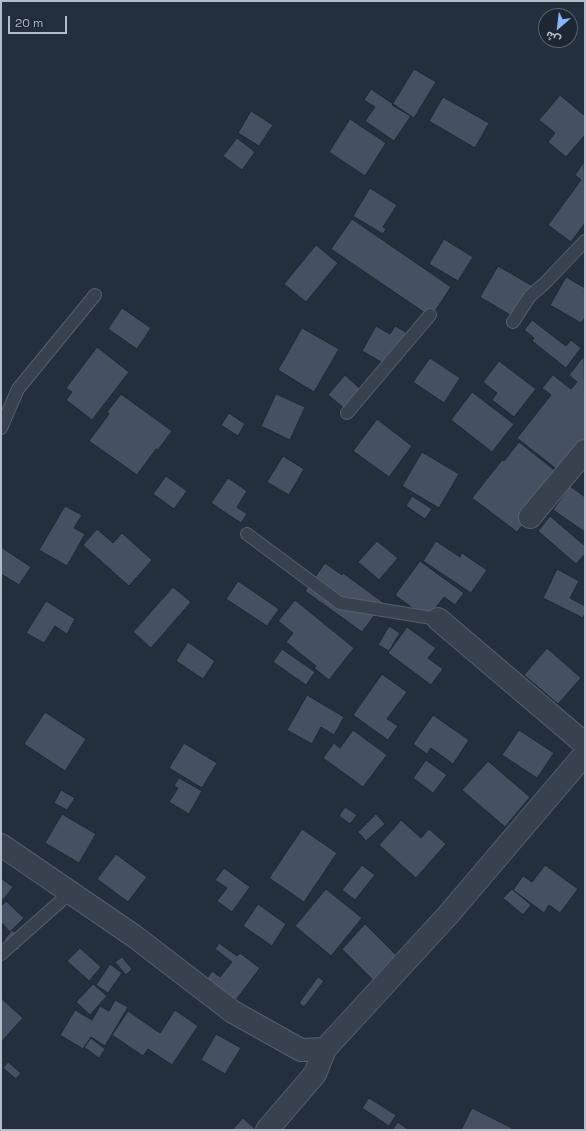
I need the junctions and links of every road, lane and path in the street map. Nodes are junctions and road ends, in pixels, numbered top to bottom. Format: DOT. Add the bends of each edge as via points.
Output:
graph roads {
  1 [pos="585,241"];
  2 [pos="95,295"];
  3 [pos="430,315"];
  4 [pos="513,322"];
  5 [pos="347,413"];
  6 [pos="1,428"];
  7 [pos="585,451"];
  8 [pos="530,517"];
  9 [pos="247,534"];
  10 [pos="438,619"];
  11 [pos="585,744"];
  12 [pos="585,754"];
  13 [pos="1,845"];
  14 [pos="71,892"];
  15 [pos="1,954"];
  16 [pos="324,1049"];
  17 [pos="267,1130"];
  1 -- 4 [label="lane" via="530,296"];
  2 -- 6 [label="lane" via="18,389"];
  3 -- 5 [label="lane"];
  7 -- 8 [label="street"];
  9 -- 10 [label="lane" via="340,603"];
  10 -- 11 [label="street"];
  12 -- 16 [label="street" via="448,915"];
  13 -- 14 [label="street"];
  14 -- 15 [label="lane"];
  14 -- 16 [label="street" via="234,1012 301,1050"];
  16 -- 17 [label="street" via="315,1074"];
}
